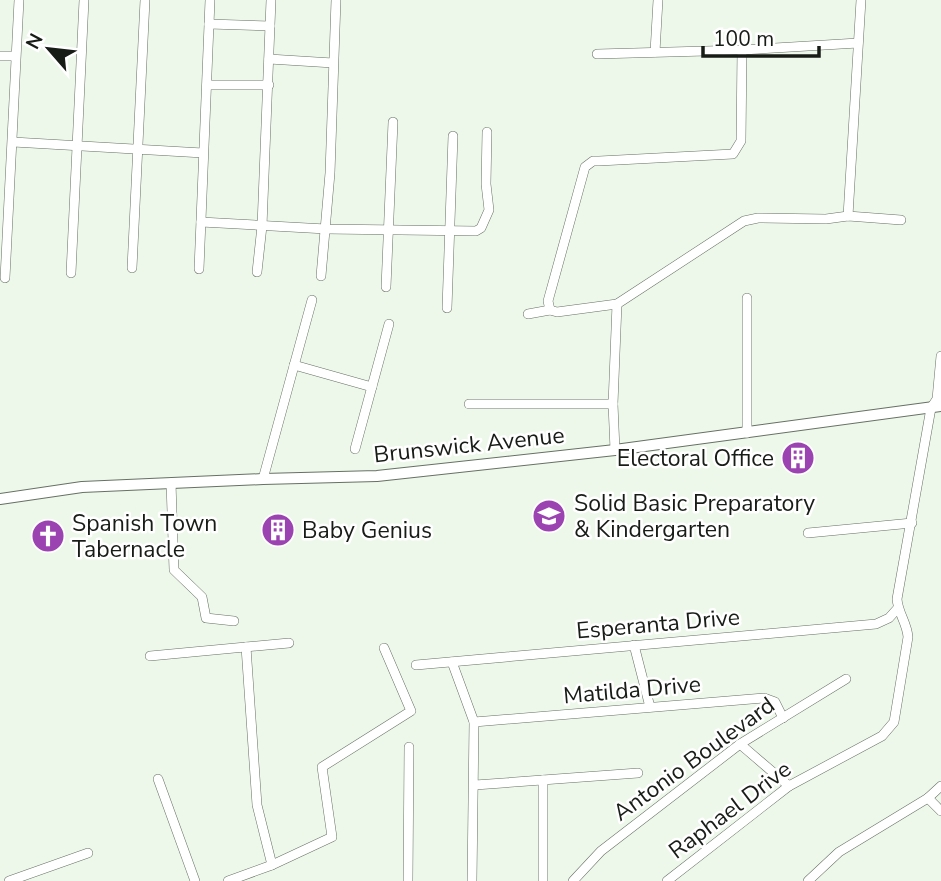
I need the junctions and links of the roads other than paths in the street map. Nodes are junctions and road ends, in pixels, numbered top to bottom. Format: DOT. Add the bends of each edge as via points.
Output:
graph roads {
  1 [pos="19,0"];
  2 [pos="84,0"];
  3 [pos="145,0"];
  4 [pos="210,0"];
  5 [pos="271,0"];
  6 [pos="336,0"];
  7 [pos="658,0"];
  8 [pos="861,0"];
  9 [pos="209,24"];
  10 [pos="271,26"];
  11 [pos="858,43"];
  12 [pos="742,50"];
  13 [pos="655,52"];
  14 [pos="597,54"];
  15 [pos="0,56"];
  16 [pos="15,56"];
  17 [pos="269,60"];
  18 [pos="333,63"];
  19 [pos="207,85"];
  20 [pos="269,86"];
  21 [pos="393,122"];
  22 [pos="487,132"];
  23 [pos="453,136"];
  24 [pos="13,142"];
  25 [pos="77,146"];
  26 [pos="137,148"];
  27 [pos="203,153"];
  28 [pos="848,216"];
  29 [pos="901,220"];
  30 [pos="201,222"];
  31 [pos="262,226"];
  32 [pos="326,229"];
  33 [pos="388,229"];
  34 [pos="448,230"];
  35 [pos="132,268"];
  36 [pos="199,269"];
  37 [pos="257,272"];
  38 [pos="71,273"];
  39 [pos="321,276"];
  40 [pos="5,278"];
  41 [pos="386,287"];
  42 [pos="747,298"];
  43 [pos="312,300"];
  44 [pos="617,304"];
  45 [pos="447,307"];
  46 [pos="550,310"];
  47 [pos="528,314"];
  48 [pos="389,324"];
  49 [pos="941,356"];
  50 [pos="294,365"];
  51 [pos="372,387"];
  52 [pos="469,404"];
  53 [pos="614,404"];
  54 [pos="936,407"];
  55 [pos="747,433"];
  56 [pos="355,449"];
  57 [pos="615,450"];
  58 [pos="263,479"];
  59 [pos="172,483"];
  60 [pos="0,499"];
  61 [pos="912,523"];
  62 [pos="808,533"];
  63 [pos="898,608"];
  64 [pos="234,621"];
  65 [pos="289,643"];
  66 [pos="634,645"];
  67 [pos="246,647"];
  68 [pos="384,648"];
  69 [pos="150,656"];
  70 [pos="452,662"];
  71 [pos="416,665"];
  72 [pos="846,679"];
  73 [pos="650,707"];
  74 [pos="783,718"];
  75 [pos="474,722"];
  76 [pos="740,744"];
  77 [pos="409,747"];
  78 [pos="638,773"];
  79 [pos="158,779"];
  80 [pos="543,780"];
  81 [pos="475,785"];
  82 [pos="789,786"];
  83 [pos="941,786"];
  84 [pos="928,798"];
  85 [pos="941,811"];
  86 [pos="88,853"];
  87 [pos="272,865"];
  88 [pos="231,880"];
  89 [pos="9,881"];
  90 [pos="195,881"];
  91 [pos="408,881"];
  92 [pos="472,881"];
  93 [pos="543,881"];
  94 [pos="573,881"];
  95 [pos="667,881"];
  96 [pos="808,881"];
  1 -- 16 [label="street"];
  2 -- 25 [label="street"];
  3 -- 26 [label="street"];
  4 -- 9 [label="street"];
  5 -- 10 [label="street"];
  6 -- 18 [label="street"];
  7 -- 13 [label="street"];
  8 -- 11 [label="street"];
  9 -- 10 [label="street"];
  9 -- 19 [label="street"];
  10 -- 17 [label="street"];
  11 -- 12 [label="street"];
  11 -- 28 [label="street"];
  12 -- 13 [label="street"];
  12 -- 46 [label="street" via="741,141 733,154 599,161 585,167 548,301"];
  13 -- 14 [label="street"];
  15 -- 16 [label="street"];
  16 -- 24 [label="street"];
  17 -- 18 [label="street"];
  17 -- 20 [label="street"];
  18 -- 32 [label="street"];
  19 -- 20 [label="street"];
  19 -- 27 [label="street"];
  20 -- 31 [label="street"];
  21 -- 33 [label="street"];
  22 -- 34 [label="street" via="489,209 476,231"];
  23 -- 34 [label="street"];
  24 -- 25 [label="street"];
  24 -- 40 [label="street"];
  25 -- 26 [label="street"];
  25 -- 38 [label="street"];
  26 -- 27 [label="street"];
  26 -- 35 [label="street"];
  27 -- 30 [label="street"];
  28 -- 29 [label="street"];
  28 -- 44 [label="street" via="744,221"];
  30 -- 31 [label="street"];
  30 -- 36 [label="street"];
  31 -- 32 [label="street"];
  31 -- 37 [label="street"];
  32 -- 33 [label="street"];
  32 -- 39 [label="street"];
  33 -- 34 [label="street"];
  33 -- 41 [label="street"];
  34 -- 45 [label="street"];
  42 -- 55 [label="street"];
  43 -- 50 [label="street"];
  44 -- 46 [label="street"];
  44 -- 53 [label="street"];
  46 -- 47 [label="street"];
  48 -- 51 [label="street"];
  49 -- 54 [label="street"];
  50 -- 51 [label="street"];
  50 -- 58 [label="street"];
  51 -- 56 [label="street"];
  52 -- 53 [label="street"];
  53 -- 57 [label="street"];
  54 -- 55 [label="main road, Brunswick Avenue"];
  54 -- 61 [label="street"];
  55 -- 57 [label="main road, Brunswick Avenue"];
  57 -- 58 [label="main road, Brunswick Avenue" via="377,476"];
  58 -- 59 [label="main road, Brunswick Avenue"];
  59 -- 60 [label="main road, Brunswick Avenue" via="82,487"];
  59 -- 64 [label="street" via="174,570 202,597 206,618"];
  61 -- 62 [label="street"];
  61 -- 63 [label="street"];
  63 -- 66 [label="street, Esperanta Drive" via="876,624"];
  63 -- 82 [label="street, Raphael Drive" via="907,623 908,637 894,722 882,736"];
  65 -- 67 [label="street"];
  66 -- 70 [label="street, Esperanta Drive"];
  66 -- 73 [label="street"];
  67 -- 69 [label="street"];
  67 -- 87 [label="street" via="257,805"];
  68 -- 87 [label="street" via="411,711 322,767 332,837"];
  70 -- 71 [label="street, Esperanta Drive"];
  70 -- 75 [label="street"];
  72 -- 74 [label="street, Antonio Boulevard"];
  73 -- 74 [label="street, Matilda Drive" via="764,698 775,702"];
  73 -- 75 [label="street, Matilda Drive"];
  74 -- 76 [label="street, Antonio Boulevard"];
  75 -- 81 [label="street"];
  76 -- 82 [label="street"];
  76 -- 94 [label="street, Antonio Boulevard" via="601,850"];
  77 -- 91 [label="street"];
  78 -- 80 [label="street"];
  79 -- 90 [label="street"];
  80 -- 81 [label="street"];
  80 -- 93 [label="street"];
  81 -- 92 [label="street"];
  82 -- 95 [label="street, Raphael Drive"];
  83 -- 84 [label="street"];
  84 -- 85 [label="street"];
  84 -- 96 [label="street" via="839,852"];
  86 -- 89 [label="street"];
  87 -- 88 [label="street"];
}
